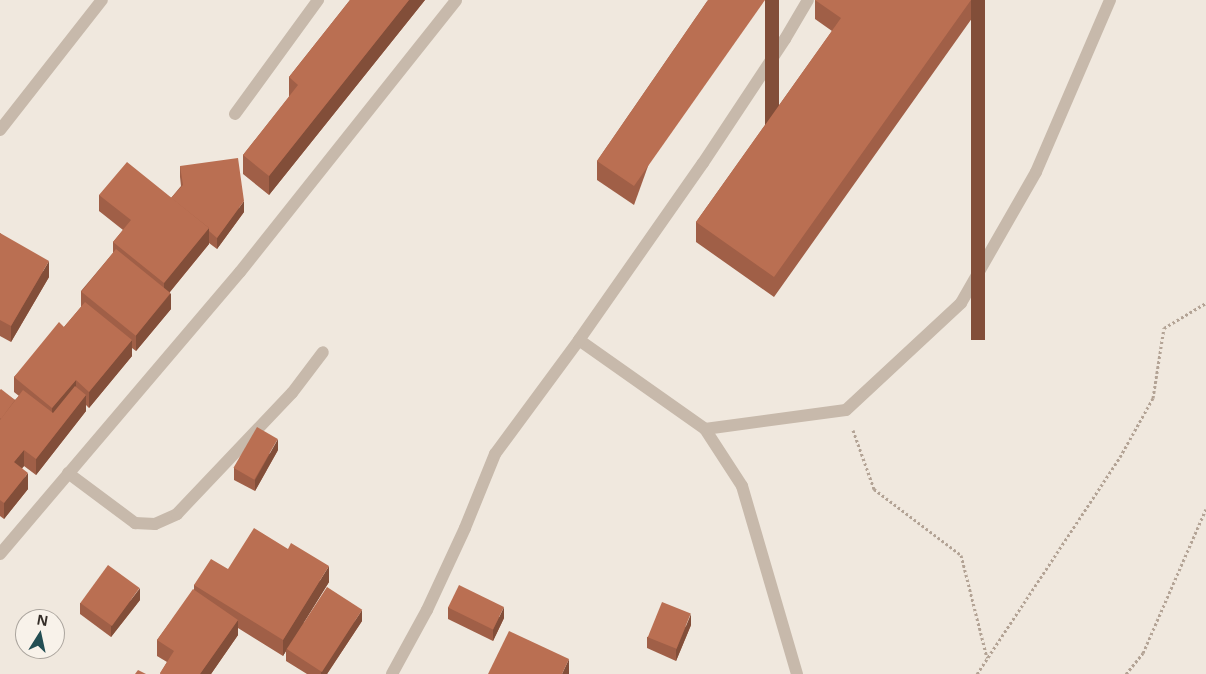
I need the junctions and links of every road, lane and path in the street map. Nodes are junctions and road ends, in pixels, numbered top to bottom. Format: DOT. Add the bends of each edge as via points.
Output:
graph roads {
  1 [pos="102,0"];
  2 [pos="318,0"];
  3 [pos="456,0"];
  4 [pos="808,0"];
  5 [pos="1110,0"];
  6 [pos="235,114"];
  7 [pos="0,130"];
  8 [pos="1206,303"];
  9 [pos="579,340"];
  10 [pos="323,352"];
  11 [pos="846,410"];
  12 [pos="704,430"];
  13 [pos="68,473"];
  14 [pos="1206,509"];
  15 [pos="0,554"];
  16 [pos="986,658"];
  17 [pos="392,674"];
  18 [pos="797,674"];
  19 [pos="977,674"];
  20 [pos="1126,674"];
  1 -- 7 [label="street"];
  2 -- 6 [label="street"];
  3 -- 13 [label="street" via="240,272"];
  4 -- 9 [label="street" via="708,154"];
  5 -- 11 [label="street" via="1036,172 961,304"];
  8 -- 16 [label="path" via="1164,328 1153,398 1120,457"];
  9 -- 12 [label="street"];
  9 -- 17 [label="street" via="495,454 434,594"];
  10 -- 13 [label="street" via="292,393 177,514 155,524 135,523"];
  11 -- 12 [label="street"];
  11 -- 16 [label="path" via="874,489 961,555"];
  12 -- 18 [label="street" via="742,486"];
  13 -- 15 [label="street"];
  14 -- 20 [label="path" via="1143,653"];
  16 -- 19 [label="path"];
}
